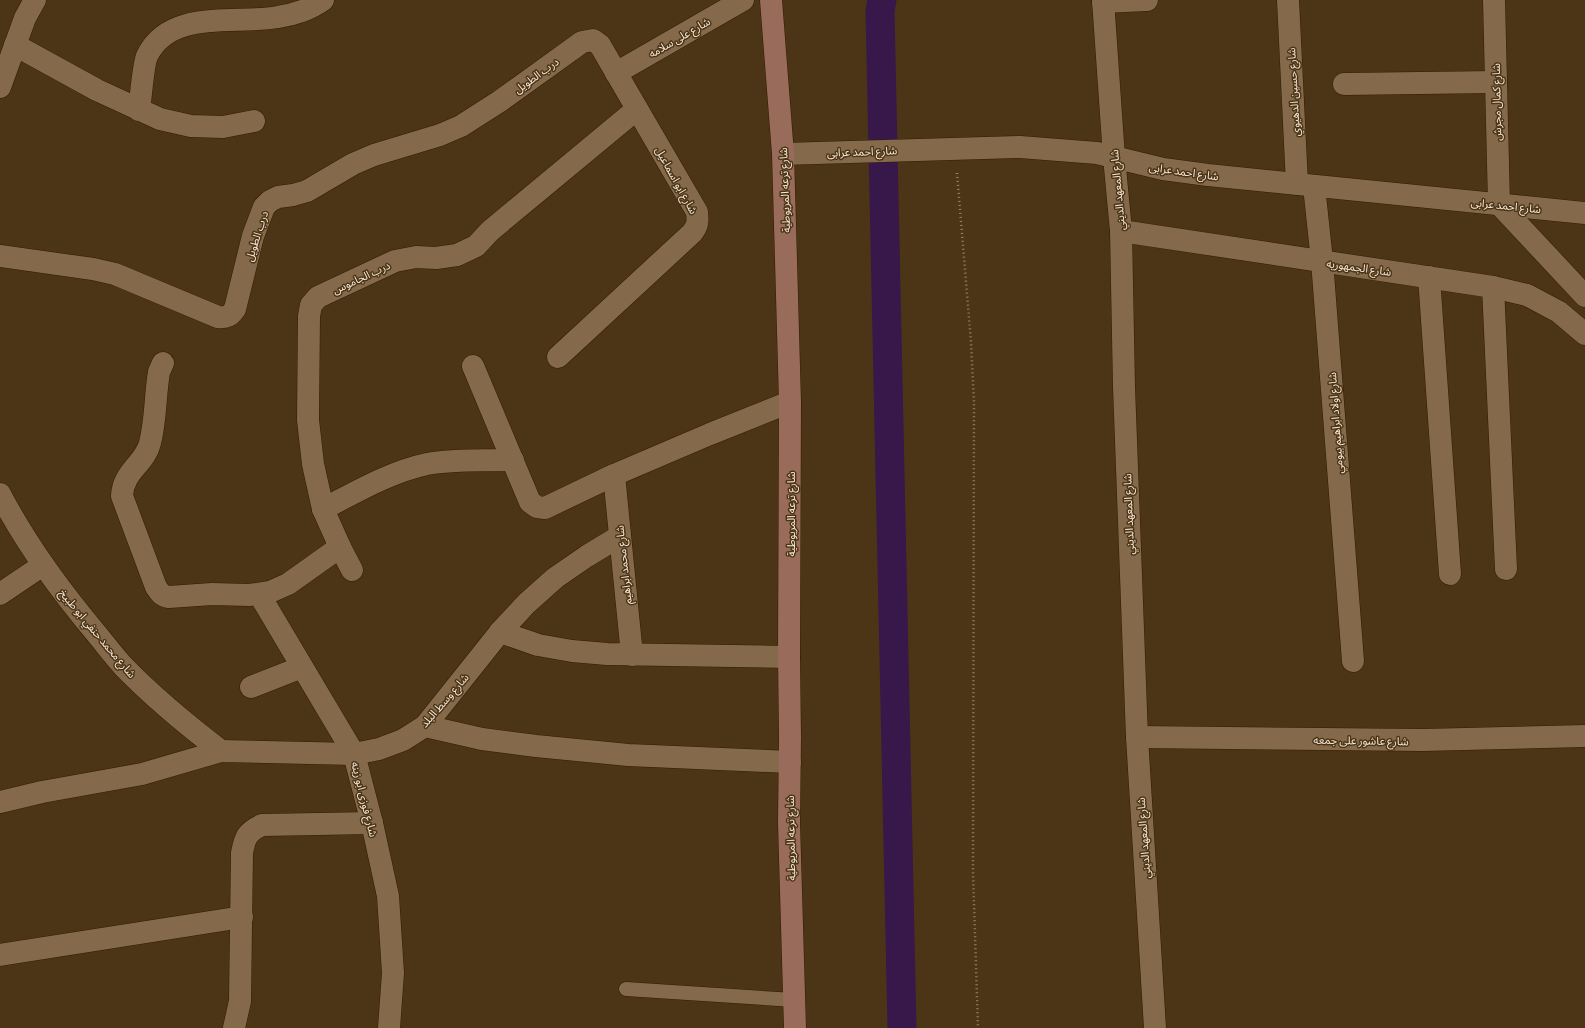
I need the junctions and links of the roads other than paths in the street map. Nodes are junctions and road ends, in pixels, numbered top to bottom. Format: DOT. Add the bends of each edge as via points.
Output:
graph roads {
  1 [pos="36,0"];
  2 [pos="324,0"];
  3 [pos="743,0"];
  4 [pos="771,0"];
  5 [pos="1147,0"];
  6 [pos="1288,0"];
  7 [pos="1494,0"];
  8 [pos="1103,1"];
  9 [pos="587,40"];
  10 [pos="15,45"];
  11 [pos="616,73"];
  12 [pos="1496,82"];
  13 [pos="1344,84"];
  14 [pos="0,87"];
  15 [pos="637,109"];
  16 [pos="139,110"];
  17 [pos="254,121"];
  18 [pos="783,154"];
  19 [pos="1114,157"];
  20 [pos="1306,185"];
  21 [pos="1499,204"];
  22 [pos="1585,213"];
  23 [pos="1121,231"];
  24 [pos="0,256"];
  25 [pos="1322,261"];
  26 [pos="1429,277"];
  27 [pos="1493,287"];
  28 [pos="1585,296"];
  29 [pos="1585,334"];
  30 [pos="558,357"];
  31 [pos="163,363"];
  32 [pos="473,366"];
  33 [pos="790,402"];
  34 [pos="513,460"];
  35 [pos="614,475"];
  36 [pos="0,494"];
  37 [pos="323,509"];
  38 [pos="620,536"];
  39 [pos="340,547"];
  40 [pos="43,565"];
  41 [pos="1506,569"];
  42 [pos="352,570"];
  43 [pos="1450,574"];
  44 [pos="0,594"];
  45 [pos="259,594"];
  46 [pos="500,632"];
  47 [pos="632,655"];
  48 [pos="789,657"];
  49 [pos="1353,661"];
  50 [pos="302,667"];
  51 [pos="251,686"];
  52 [pos="424,726"];
  53 [pos="1585,736"];
  54 [pos="1137,737"];
  55 [pos="221,751"];
  56 [pos="354,754"];
  57 [pos="790,762"];
  58 [pos="0,802"];
  59 [pos="372,824"];
  60 [pos="242,917"];
  61 [pos="0,955"];
  62 [pos="626,989"];
  63 [pos="794,1000"];
  64 [pos="234,1028"];
  65 [pos="389,1028"];
  66 [pos="795,1028"];
  67 [pos="1155,1028"];
  1 -- 10 [label="street" via="25,18"];
  2 -- 16 [label="street" via="299,12 277,17 188,24 171,30 157,41 147,56"];
  3 -- 11 [label="street, شارع على سلامه"];
  4 -- 18 [label="main road, شارع ترعه المريوطية"];
  5 -- 8 [label="street"];
  6 -- 20 [label="street, شارع حسين الدهيوي"];
  7 -- 12 [label="street, شارع كمال مجرش"];
  8 -- 19 [label="street, شارع المعهد الديني"];
  9 -- 11 [label="street, شارع ابو اسماعيل" via="593,40 600,45"];
  9 -- 24 [label="street, درب الطويل" via="461,126 374,155 353,164 307,191 270,201 264,207 256,229 235,309 225,318 115,274 93,268"];
  10 -- 14 [label="street"];
  10 -- 16 [label="street"];
  11 -- 15 [label="street, شارع ابو اسماعيل"];
  12 -- 13 [label="street"];
  12 -- 21 [label="street, شارع كمال مجرش"];
  15 -- 30 [label="street, شارع ابو اسماعيل" via="697,212 697,227"];
  15 -- 37 [label="street, درب الجاموس" via="490,231 476,246 457,255 394,261 318,297 311,305 308,420 312,464"];
  16 -- 17 [label="street" via="160,119 191,126 223,127"];
  18 -- 19 [label="street, شارع احمد عرابى" via="1020,148 1074,150"];
  18 -- 33 [label="main road, شارع ترعه المريوطية"];
  19 -- 20 [label="street, شارع احمد عرابى" via="1163,169"];
  19 -- 23 [label="street, شارع المعهد الديني"];
  20 -- 21 [label="street, شارع احمد عرابى"];
  20 -- 25 [label="street, شارع اولاد ابراهيم بيومي"];
  21 -- 22 [label="street, شارع احمد عرابى"];
  21 -- 28 [label="street"];
  23 -- 25 [label="street, شارع الجمهوريه"];
  23 -- 54 [label="street, شارع المعهد الديني"];
  25 -- 26 [label="street, شارع الجمهوريه"];
  25 -- 49 [label="street, شارع اولاد ابراهيم بيومي"];
  26 -- 27 [label="street, شارع الجمهوريه"];
  26 -- 43 [label="street"];
  27 -- 29 [label="street, شارع الجمهوريه" via="1527,295 1558,312"];
  27 -- 41 [label="street"];
  31 -- 45 [label="street" via="159,372 150,444 122,486 122,496 156,587 164,596 169,597"];
  32 -- 34 [label="street"];
  33 -- 35 [label="street"];
  33 -- 48 [label="main road, شارع ترعه المريوطية"];
  34 -- 35 [label="street" via="530,502 537,507 545,508"];
  34 -- 37 [label="street" via="426,464 394,474"];
  35 -- 38 [label="street, شارع محمد ابراهيم"];
  36 -- 40 [label="street, شارع محمد حنفي ابو طبيخ" via="16,525"];
  37 -- 39 [label="street, درب الجاموس"];
  38 -- 46 [label="street, شارع وسط البلد" via="555,578"];
  38 -- 47 [label="street, شارع محمد ابراهيم"];
  39 -- 42 [label="street, درب الجاموس"];
  39 -- 45 [label="street" via="288,584"];
  40 -- 44 [label="street"];
  40 -- 55 [label="street, شارع محمد حنفي ابو طبيخ" via="76,610 124,667 177,717"];
  45 -- 50 [label="street, شارع فوزى ابو زينه"];
  46 -- 47 [label="street" via="545,646 572,651"];
  46 -- 52 [label="street, شارع وسط البلد"];
  47 -- 48 [label="street"];
  48 -- 57 [label="main road, شارع ترعه المريوطية"];
  50 -- 51 [label="street"];
  50 -- 56 [label="street, شارع فوزى ابو زينه"];
  52 -- 56 [label="street, شارع وسط البلد" via="403,740 379,749"];
  52 -- 57 [label="street" via="482,739 628,756"];
  53 -- 54 [label="street, شارع عاشور على جمعه" via="1423,740"];
  54 -- 67 [label="street, شارع المعهد الديني"];
  55 -- 56 [label="street, شارع وسط البلد"];
  55 -- 58 [label="street, شارع وسط البلد" via="142,774"];
  56 -- 59 [label="street, شارع فوزى ابو زينه"];
  57 -- 63 [label="main road, شارع ترعه المريوطية" via="789,824"];
  59 -- 60 [label="street" via="262,825 254,829 244,839 242,853"];
  59 -- 65 [label="street, شارع فوزى ابو زينه" via="388,896 393,973"];
  60 -- 61 [label="street"];
  60 -- 64 [label="street" via="240,1001"];
  62 -- 63 [label="lane"];
  63 -- 66 [label="main road, شارع ترعه المريوطية"];
}
